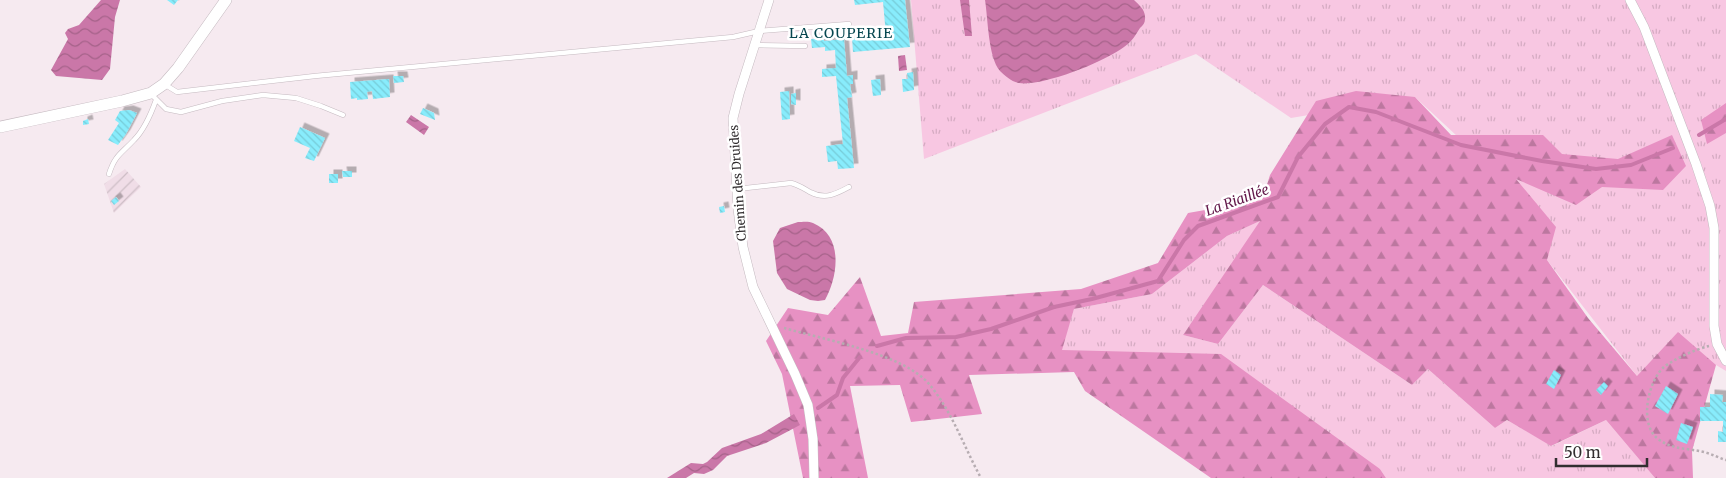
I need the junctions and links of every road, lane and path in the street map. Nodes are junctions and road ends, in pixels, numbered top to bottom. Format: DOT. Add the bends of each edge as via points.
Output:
graph roads {
  1 [pos="226,0"];
  2 [pos="769,0"];
  3 [pos="1630,0"];
  4 [pos="849,24"];
  5 [pos="759,31"];
  6 [pos="755,45"];
  7 [pos="805,46"];
  8 [pos="164,84"];
  9 [pos="154,96"];
  10 [pos="342,115"];
  11 [pos="0,127"];
  12 [pos="109,174"];
  13 [pos="849,186"];
  14 [pos="737,189"];
  15 [pos="771,324"];
  16 [pos="1717,344"];
  17 [pos="1726,361"];
  18 [pos="1726,460"];
  19 [pos="814,478"];
  20 [pos="981,478"];
  1 -- 8 [label="street"];
  2 -- 5 [label="street, Chemin des Druides"];
  3 -- 16 [label="street" via="1644,28 1710,206 1714,228 1714,326"];
  4 -- 5 [label="lane"];
  5 -- 6 [label="street, Chemin des Druides"];
  5 -- 8 [label="lane" via="733,37 177,92"];
  6 -- 7 [label="lane"];
  6 -- 14 [label="street, Chemin des Druides" via="734,118"];
  8 -- 9 [label="street"];
  9 -- 10 [label="lane" via="166,109 181,112 222,100 263,95 296,98"];
  9 -- 11 [label="street"];
  9 -- 12 [label="lane" via="151,116 135,140 116,157"];
  13 -- 14 [label="lane" via="834,195 822,196 791,183"];
  14 -- 15 [label="street, Chemin des Druides" via="743,247 753,287"];
  15 -- 19 [label="street, Chemin des Druides" via="808,405"];
  15 -- 20 [label="path" via="849,344 908,367 928,382 940,398"];
  16 -- 17 [label="street"];
  16 -- 18 [label="path" via="1696,349 1664,368 1653,383 1647,406 1649,427 1657,438 1679,449 1704,452"];
}
